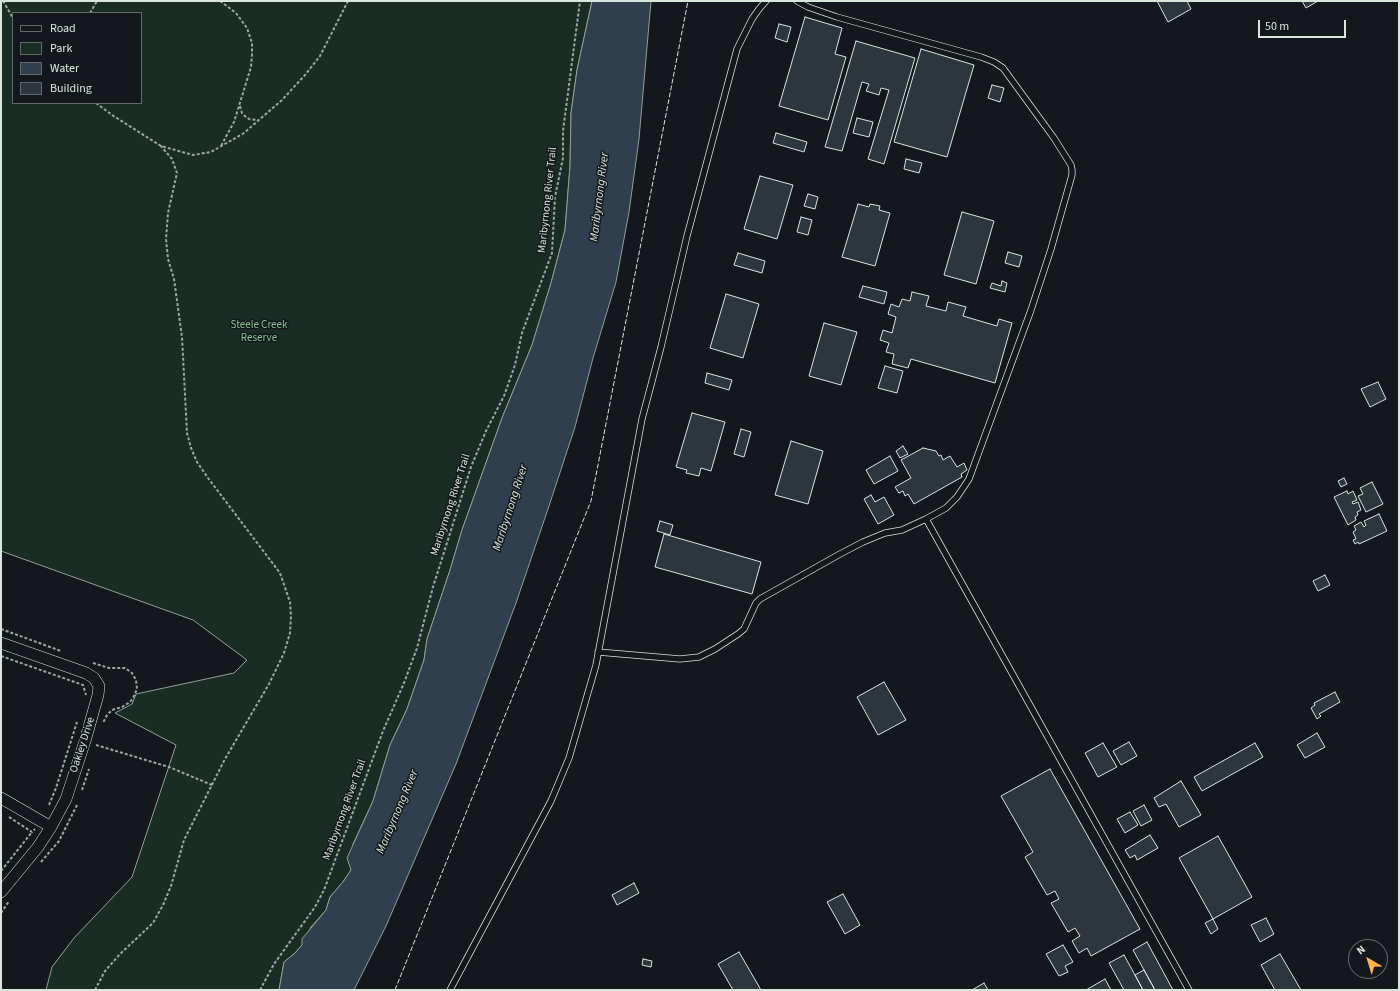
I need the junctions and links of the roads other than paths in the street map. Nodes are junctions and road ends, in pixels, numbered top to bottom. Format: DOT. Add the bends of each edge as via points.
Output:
graph roads {
  1 [pos="766,1"];
  2 [pos="797,1"];
  3 [pos="926,519"];
  4 [pos="1,643"];
  5 [pos="598,652"];
  6 [pos="1,798"];
  7 [pos="51,827"];
  8 [pos="1,892"];
  9 [pos="450,990"];
  10 [pos="1189,990"];
  1 -- 5 [label="lane" via="758,9 737,49 689,228 642,419"];
  2 -- 3 [label="lane" via="837,17 994,62 1003,68 1019,88 1071,165 1072,175 1042,276 969,479 946,508"];
  3 -- 5 [label="lane" via="902,530 885,533 863,542 760,599 738,634 699,657 680,659"];
  3 -- 10 [label="lane"];
  4 -- 7 [label="street, Oakley Drive" via="86,674 94,678 99,686 66,800"];
  5 -- 9 [label="lane" via="569,758 551,801"];
  6 -- 7 [label="street"];
  7 -- 8 [label="street, Oakley Drive"];
}
